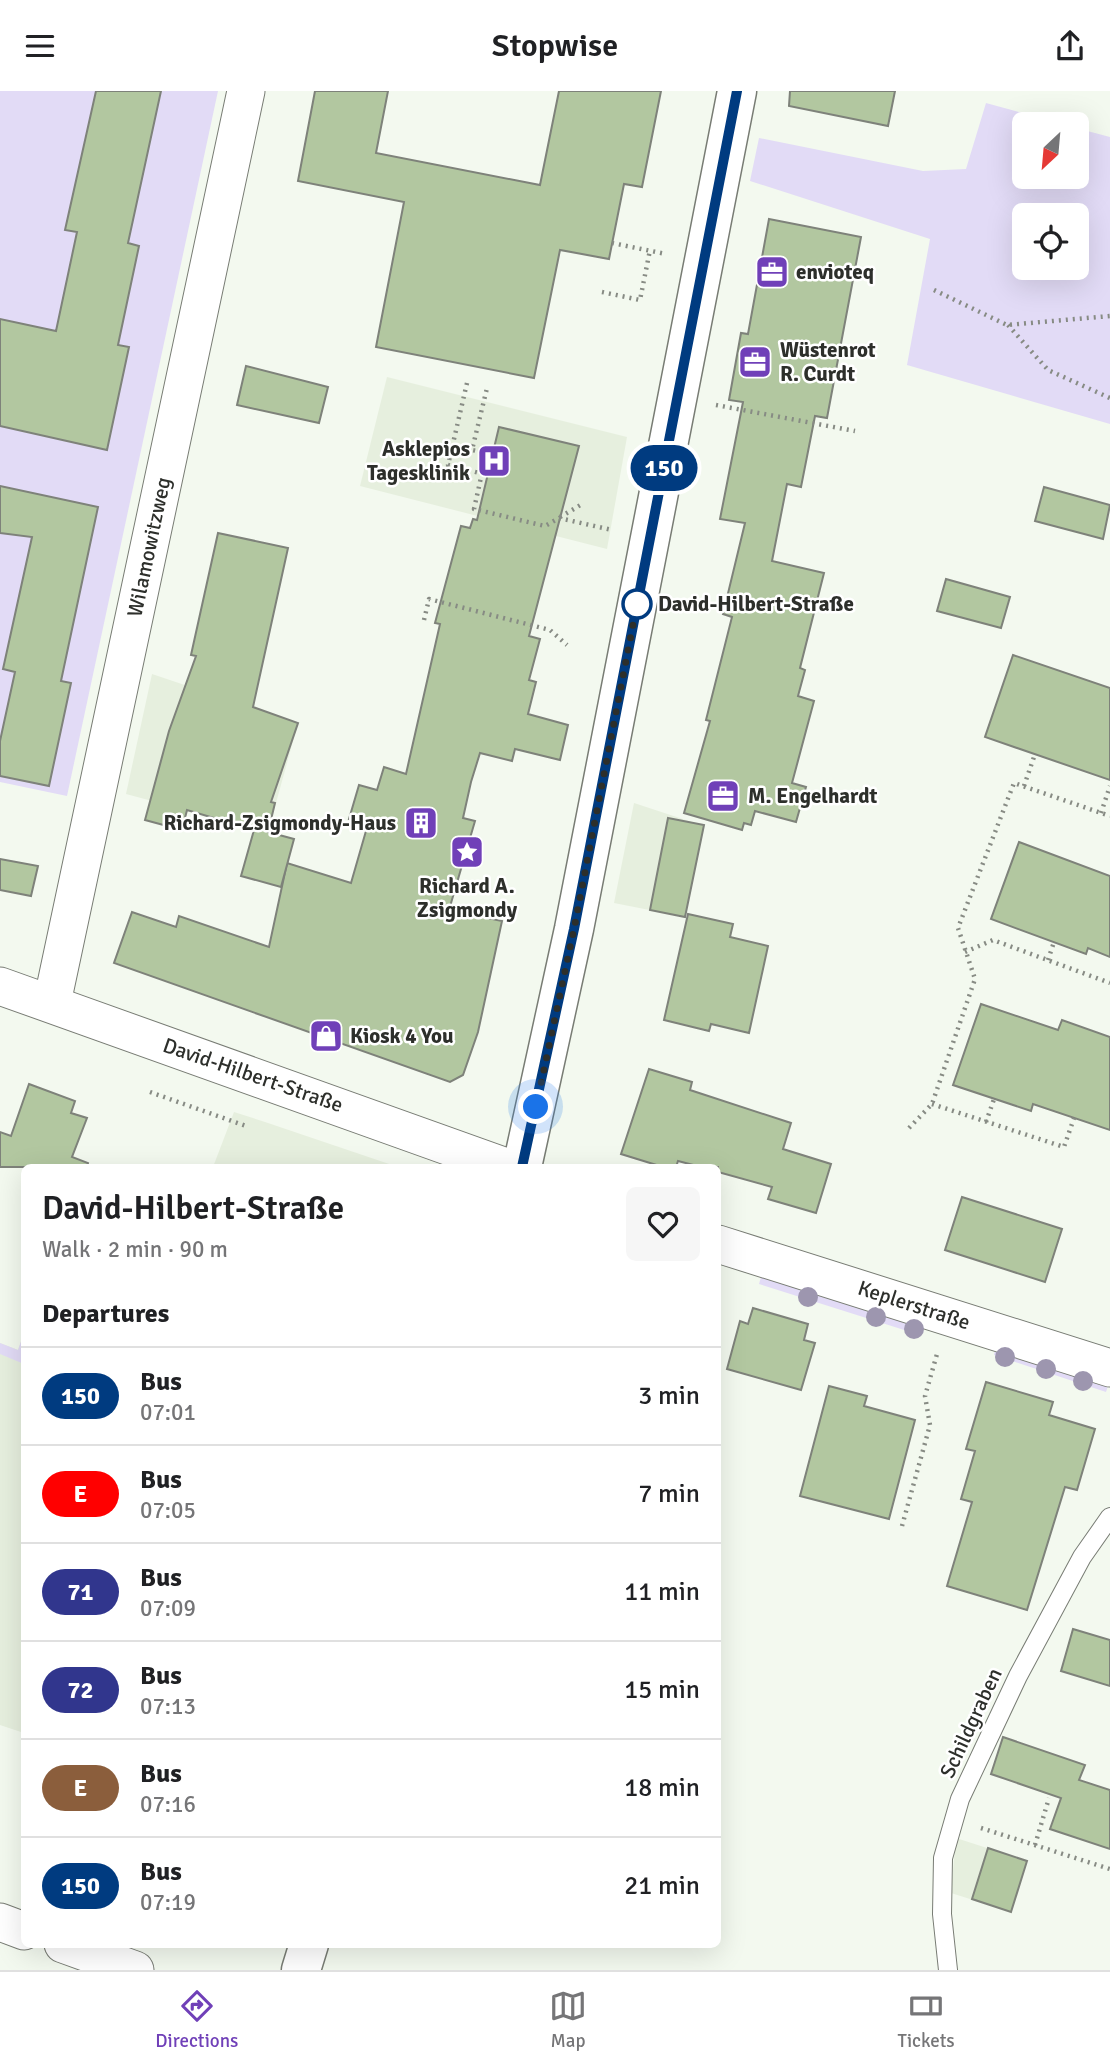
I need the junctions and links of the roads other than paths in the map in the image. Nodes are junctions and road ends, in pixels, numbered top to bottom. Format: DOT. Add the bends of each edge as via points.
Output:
graph roads {
  1 [pos="246,91"];
  2 [pos="737,91"];
  3 [pos="0,986"];
  4 [pos="51,1003"];
  5 [pos="498,1164"];
  6 [pos="523,1164"];
  7 [pos="721,1245"];
  8 [pos="1110,1368"];
  9 [pos="1110,1517"];
  10 [pos="0,1922"];
  11 [pos="21,1930"];
  12 [pos="74,1948"];
  13 [pos="308,1948"];
  14 [pos="135,1970"];
  15 [pos="300,1970"];
  16 [pos="948,1970"];
  1 -- 4 [label="street, Wilamowitzweg"];
  2 -- 6 [label="street" via="574,929"];
  3 -- 4 [label="street, David-Hilbert-Straße"];
  4 -- 5 [label="street, David-Hilbert-Straße"];
  7 -- 8 [label="street, Keplerstraße"];
  9 -- 16 [label="lane, Schildgraben" via="1082,1557 1018,1676 953,1819 941,1885"];
  10 -- 11 [label="street"];
  12 -- 14 [label="street"];
  13 -- 15 [label="street"];
}
